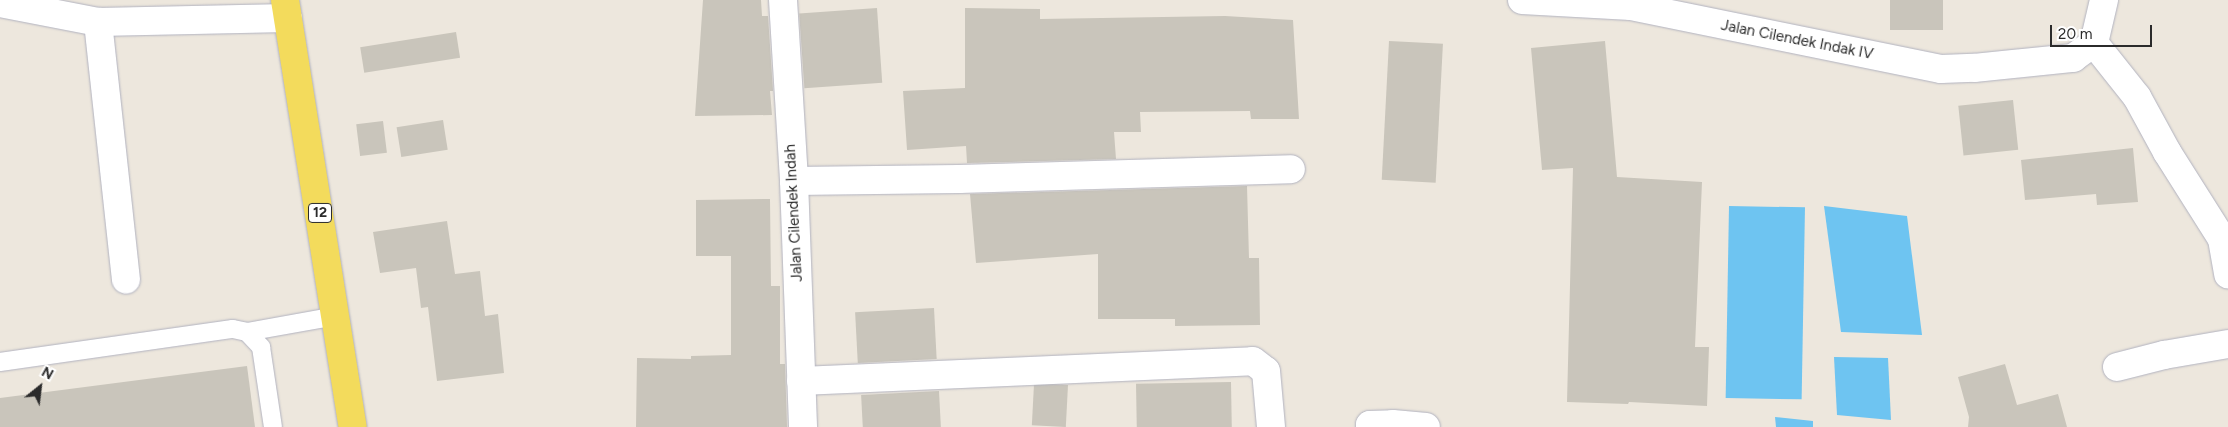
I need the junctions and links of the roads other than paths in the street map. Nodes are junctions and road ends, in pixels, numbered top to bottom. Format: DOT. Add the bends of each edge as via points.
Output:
graph roads {
  1 [pos="783,0"];
  2 [pos="1522,0"];
  3 [pos="2104,0"];
  4 [pos="0,3"];
  5 [pos="287,9"];
  6 [pos="98,22"];
  7 [pos="2084,50"];
  8 [pos="1291,169"];
  9 [pos="794,181"];
  10 [pos="2228,274"];
  11 [pos="126,279"];
  12 [pos="336,316"];
  13 [pos="247,332"];
  14 [pos="2228,344"];
  15 [pos="0,362"];
  16 [pos="2117,367"];
  17 [pos="801,381"];
  18 [pos="273,427"];
  19 [pos="353,427"];
  20 [pos="803,427"];
  21 [pos="1271,427"];
  22 [pos="1370,427"];
  23 [pos="1426,427"];
  1 -- 9 [label="street, Jalan Cilendek Indah"];
  2 -- 7 [label="street, Jalan Cilendek Indak IV" via="1632,6 1941,69 1974,68"];
  3 -- 7 [label="street"];
  4 -- 6 [label="street"];
  5 -- 6 [label="street"];
  5 -- 12 [label="main road, 12"];
  6 -- 11 [label="street"];
  7 -- 10 [label="street" via="2137,97 2222,239"];
  8 -- 9 [label="street"];
  9 -- 17 [label="street, Jalan Cilendek Indah"];
  12 -- 13 [label="lane"];
  12 -- 19 [label="main road, 12"];
  13 -- 15 [label="lane" via="233,330"];
  13 -- 18 [label="lane" via="261,347"];
  14 -- 16 [label="street"];
  17 -- 20 [label="street, Jalan Cilendek Indah"];
  17 -- 21 [label="street" via="1253,362 1266,371"];
  22 -- 23 [label="street" via="1392,424"];
}
